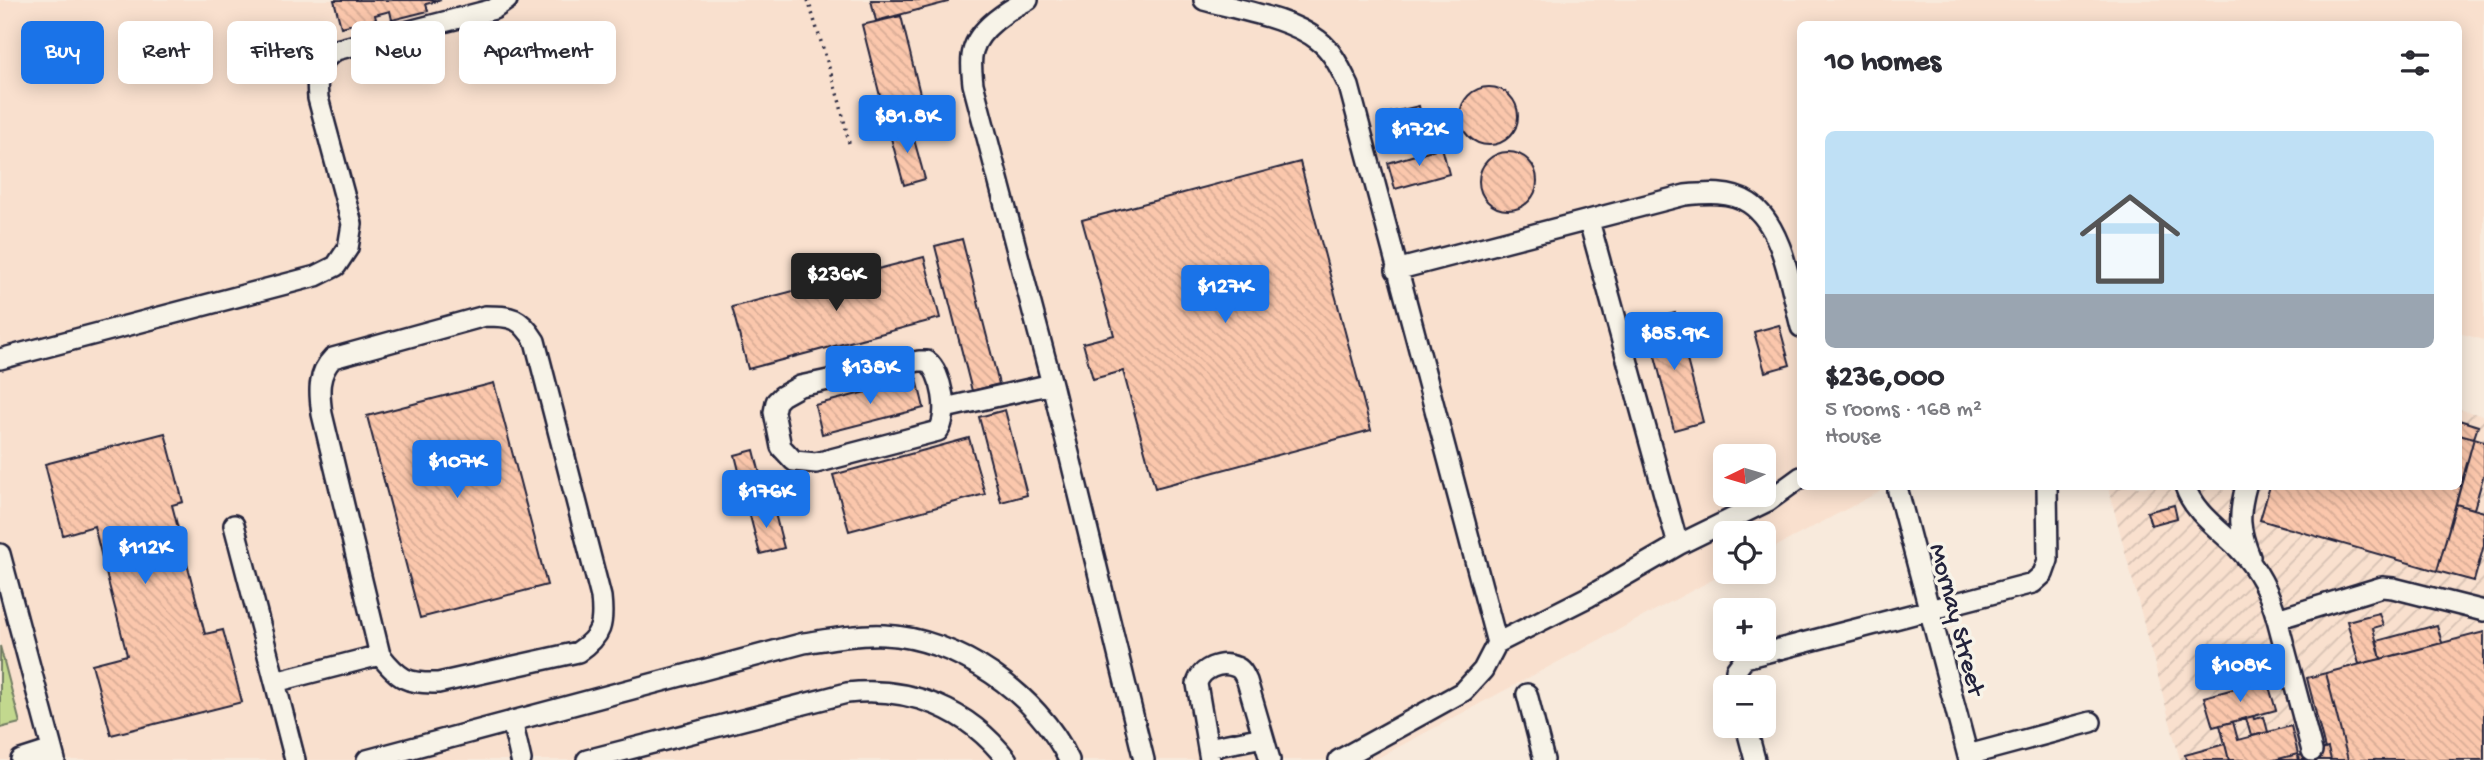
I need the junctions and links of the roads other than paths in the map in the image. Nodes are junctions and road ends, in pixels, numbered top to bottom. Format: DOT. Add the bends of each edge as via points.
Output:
graph roads {
  1 [pos="507,0"];
  2 [pos="1028,0"];
  3 [pos="1204,0"];
  4 [pos="1588,221"];
  5 [pos="1396,270"];
  6 [pos="1797,312"];
  7 [pos="0,359"];
  8 [pos="1052,384"];
  9 [pos="945,408"];
  10 [pos="1797,480"];
  11 [pos="2047,490"];
  12 [pos="2187,490"];
  13 [pos="2245,490"];
  14 [pos="1898,491"];
  15 [pos="234,525"];
  16 [pos="1678,545"];
  17 [pos="0,554"];
  18 [pos="2254,567"];
  19 [pos="1930,610"];
  20 [pos="2484,611"];
  21 [pos="2277,619"];
  22 [pos="1497,643"];
  23 [pos="380,655"];
  24 [pos="1736,675"];
  25 [pos="275,682"];
  26 [pos="1527,694"];
  27 [pos="512,721"];
  28 [pos="2091,722"];
  29 [pos="1263,737"];
  30 [pos="1749,738"];
  31 [pos="2312,751"];
  32 [pos="1209,754"];
  33 [pos="54,755"];
  34 [pos="1968,758"];
  35 [pos="21,760"];
  36 [pos="295,760"];
  37 [pos="367,760"];
  38 [pos="521,760"];
  39 [pos="587,760"];
  40 [pos="1007,760"];
  41 [pos="1069,760"];
  42 [pos="1144,760"];
  43 [pos="1270,760"];
  44 [pos="1339,760"];
  45 [pos="1544,760"];
  46 [pos="1755,760"];
  1 -- 7 [label="street" via="494,9 336,50 323,60 316,78 318,98 352,224 348,248 336,266 316,276"];
  2 -- 8 [label="street" via="989,26 973,49 973,84"];
  3 -- 5 [label="street" via="1295,28 1319,41 1335,60 1349,86"];
  4 -- 5 [label="street"];
  4 -- 6 [label="street" via="1685,195 1718,194 1750,203 1776,235"];
  4 -- 16 [label="street"];
  5 -- 22 [label="street"];
  8 -- 9 [label="street"];
  8 -- 42 [label="street"];
  9 -- 9 [label="street" via="942,427 933,433 816,463 788,456 780,446 774,412 776,402 800,386 919,361 935,370"];
  10 -- 16 [label="street" via="1768,501"];
  11 -- 19 [label="street" via="2048,560 2043,574 2017,589"];
  12 -- 18 [label="street" via="2193,504"];
  13 -- 18 [label="street" via="2239,522"];
  14 -- 19 [label="street, Mornay Street"];
  15 -- 25 [label="street"];
  16 -- 22 [label="street"];
  17 -- 33 [label="street"];
  18 -- 21 [label="street"];
  19 -- 24 [label="street" via="1745,658"];
  19 -- 34 [label="street, Mornay Street"];
  20 -- 21 [label="street" via="2382,587"];
  21 -- 31 [label="street"];
  22 -- 44 [label="street" via="1483,670 1464,691"];
  23 -- 23 [label="street" via="407,681 438,684 578,652 600,631 601,597 535,341 516,319 485,316 333,358 324,366 319,397 322,414"];
  23 -- 25 [label="street"];
  25 -- 36 [label="street"];
  26 -- 45 [label="street"];
  27 -- 37 [label="street"];
  27 -- 38 [label="street"];
  27 -- 41 [label="street" via="804,643 887,635 941,646 985,667 1051,728"];
  28 -- 34 [label="street"];
  29 -- 32 [label="street"];
  29 -- 32 [label="street" via="1242,672 1231,665 1214,667 1204,671 1197,684"];
  29 -- 43 [label="street"];
  30 -- 46 [label="street"];
  33 -- 35 [label="street"];
  39 -- 40 [label="street" via="864,691 922,698 950,711 978,729"];
}
